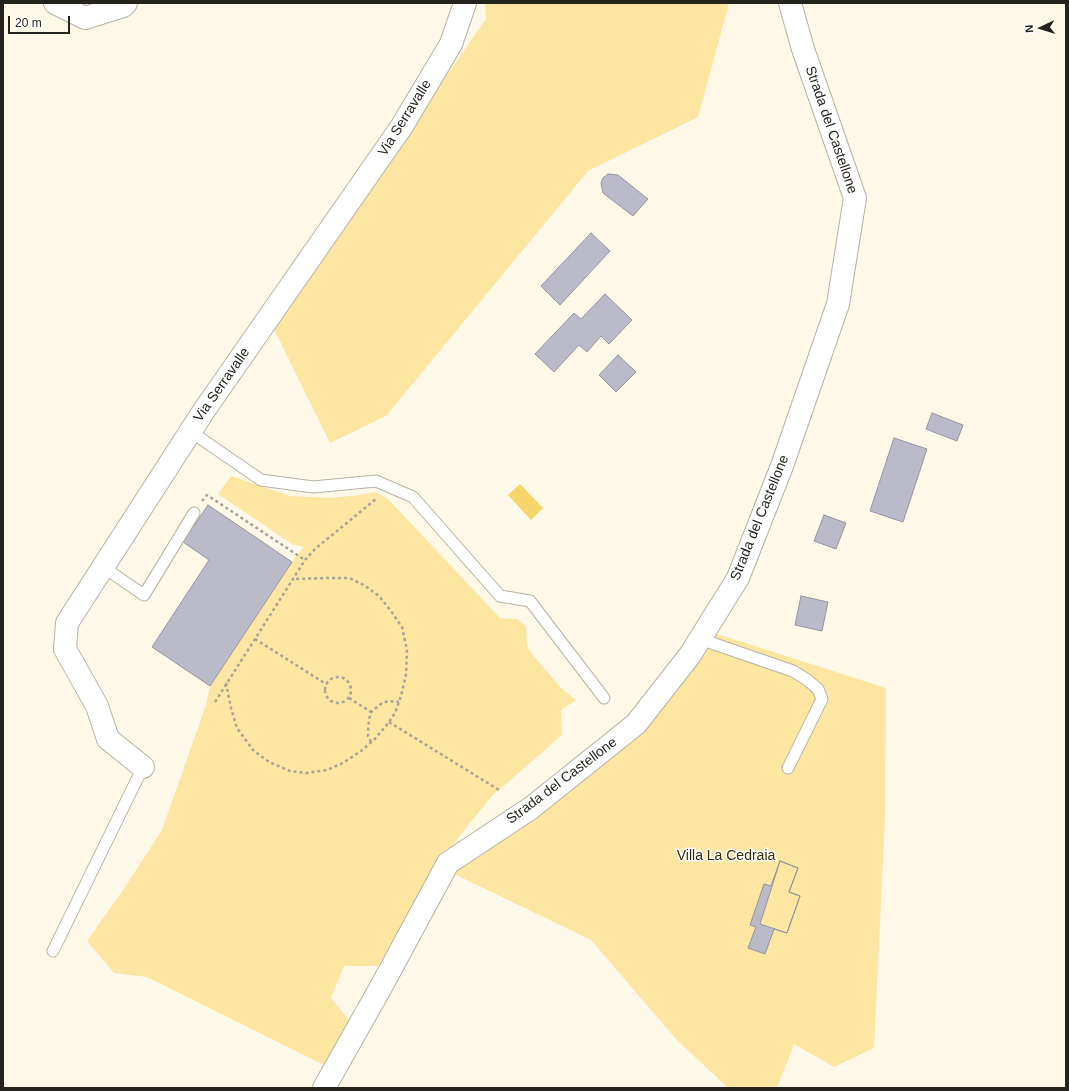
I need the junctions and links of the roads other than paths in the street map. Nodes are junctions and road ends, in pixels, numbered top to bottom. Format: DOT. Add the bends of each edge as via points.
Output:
graph roads {
  1 [pos="54,3"];
  2 [pos="126,3"];
  3 [pos="465,3"];
  4 [pos="790,3"];
  5 [pos="190,431"];
  6 [pos="194,513"];
  7 [pos="103,567"];
  8 [pos="700,639"];
  9 [pos="604,698"];
  10 [pos="143,767"];
  11 [pos="788,768"];
  12 [pos="53,951"];
  13 [pos="324,1088"];
  1 -- 2 [label="street" via="85,18"];
  3 -- 5 [label="street, Via Serravalle" via="451,44 402,126"];
  4 -- 8 [label="street, Strada del Castellone" via="803,49 855,198 838,304 787,451 738,578"];
  5 -- 7 [label="street, Via Serravalle"];
  5 -- 9 [label="lane" via="261,480 313,487 376,481 413,497 500,596 530,601"];
  6 -- 7 [label="lane" via="144,595"];
  7 -- 10 [label="street, Via Serravalle" via="67,623 65,649 97,706 108,739"];
  8 -- 11 [label="lane" via="792,671 818,689 822,698"];
  8 -- 13 [label="street, Strada del Castellone" via="636,724 531,808 448,863"];
  10 -- 12 [label="lane"];
}
